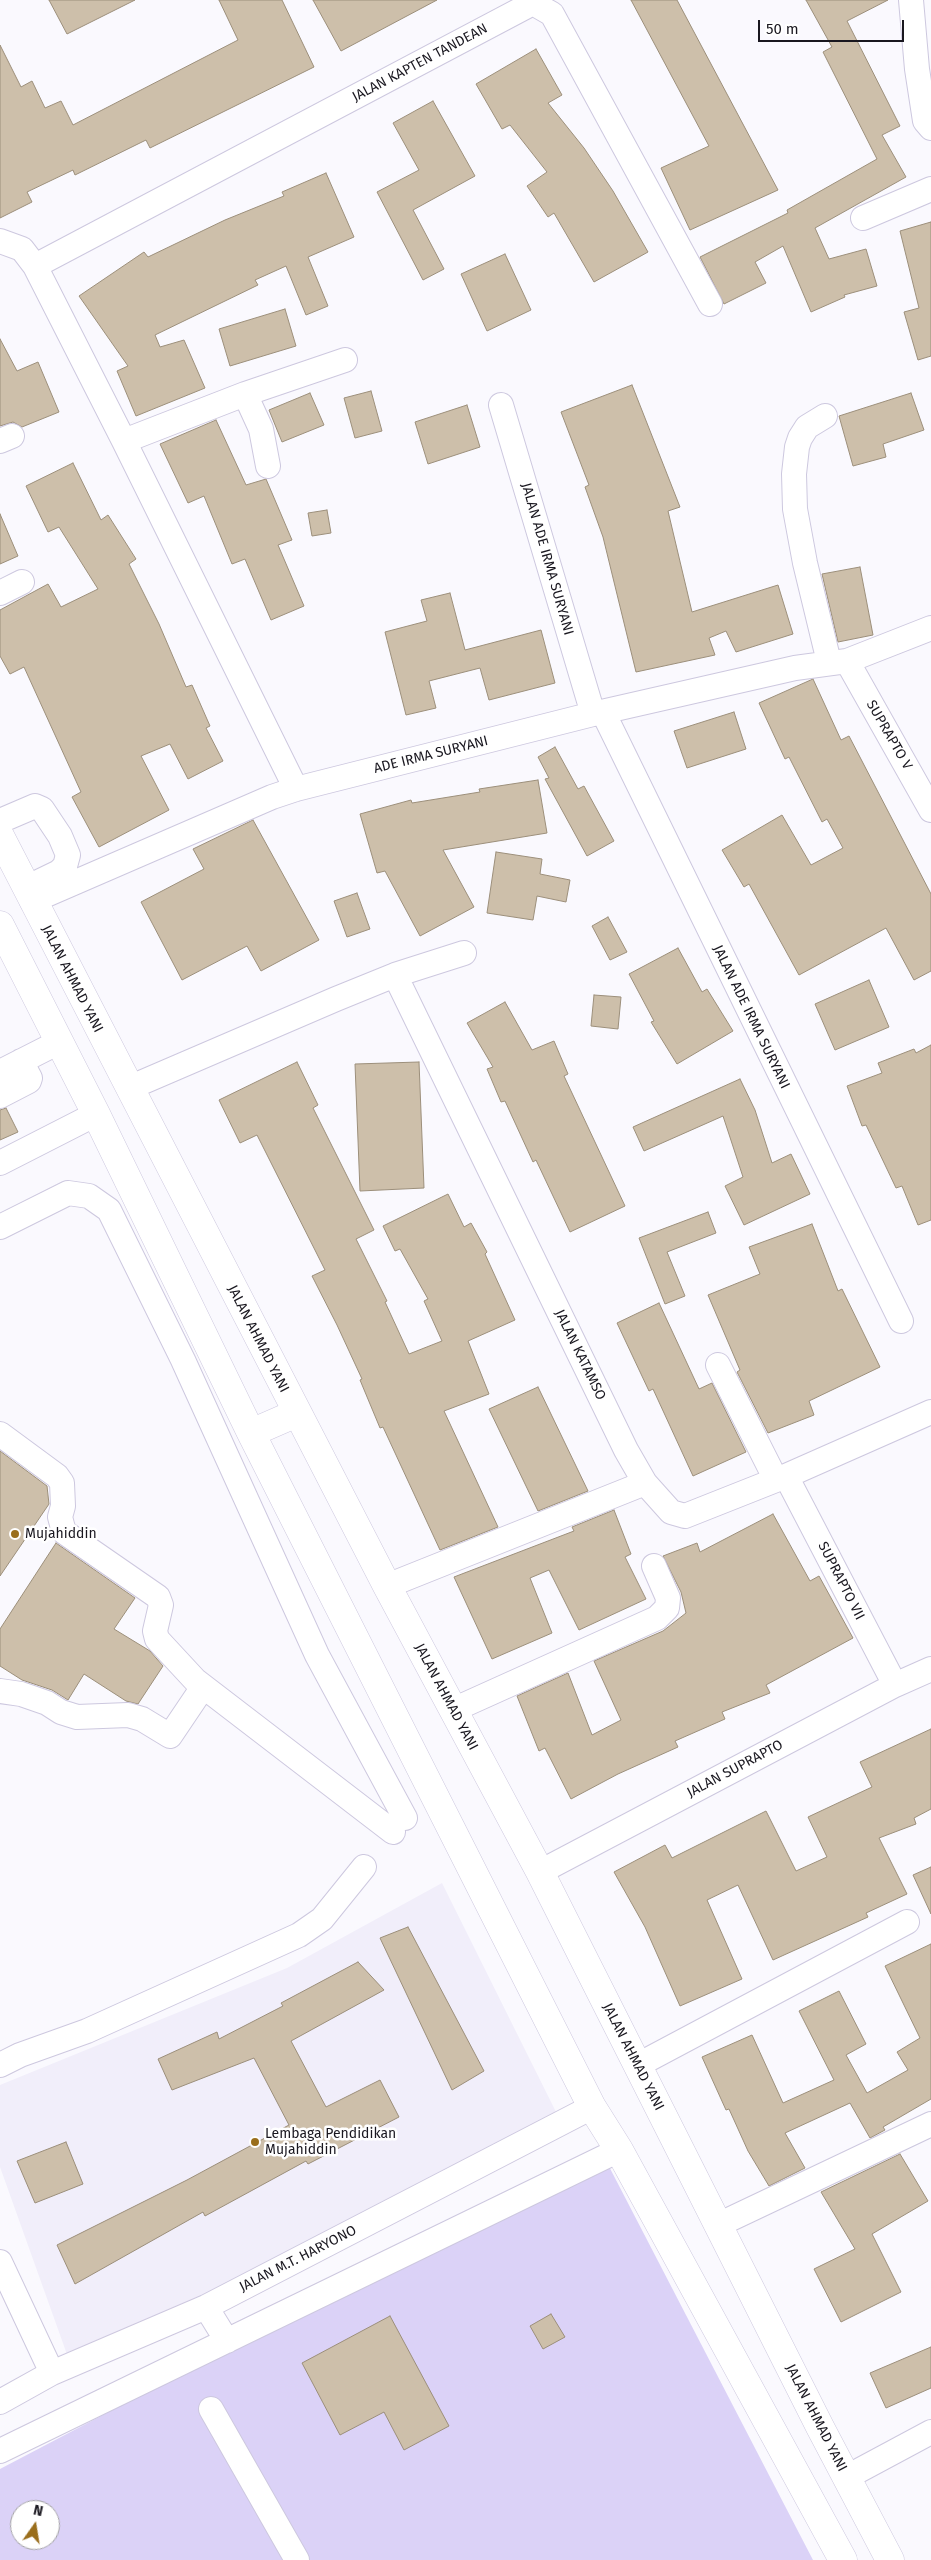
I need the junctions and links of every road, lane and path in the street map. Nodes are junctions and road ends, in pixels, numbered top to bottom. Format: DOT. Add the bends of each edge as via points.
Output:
graph roads {
  1 [pos="911,0"];
  2 [pos="537,2"];
  3 [pos="931,128"];
  4 [pos="931,189"];
  5 [pos="863,218"];
  6 [pos="0,240"];
  7 [pos="34,266"];
  8 [pos="710,304"];
  9 [pos="345,360"];
  10 [pos="245,394"];
  11 [pos="502,405"];
  12 [pos="825,416"];
  13 [pos="124,441"];
  14 [pos="268,466"];
  15 [pos="22,582"];
  16 [pos="0,593"];
  17 [pos="931,628"];
  18 [pos="838,662"];
  19 [pos="598,713"];
  20 [pos="296,789"];
  21 [pos="931,810"];
  22 [pos="0,821"];
  23 [pos="0,836"];
  24 [pos="29,895"];
  25 [pos="0,925"];
  26 [pos="464,953"];
  27 [pos="395,975"];
  28 [pos="59,1042"];
  29 [pos="21,1061"];
  30 [pos="0,1072"];
  31 [pos="129,1088"];
  32 [pos="0,1096"];
  33 [pos="96,1114"];
  34 [pos="0,1163"];
  35 [pos="0,1227"];
  36 [pos="900,1321"];
  37 [pos="718,1365"];
  38 [pos="931,1412"];
  39 [pos="297,1413"];
  40 [pos="251,1433"];
  41 [pos="0,1434"];
  42 [pos="781,1478"];
  43 [pos="645,1483"];
  44 [pos="654,1566"];
  45 [pos="387,1586"];
  46 [pos="931,1669"];
  47 [pos="895,1685"];
  48 [pos="203,1687"];
  49 [pos="0,1691"];
  50 [pos="453,1710"];
  51 [pos="364,1867"];
  52 [pos="540,1872"];
  53 [pos="907,1922"];
  54 [pos="638,2065"];
  55 [pos="0,2066"];
  56 [pos="592,2107"];
  57 [pos="931,2124"];
  58 [pos="619,2150"];
  59 [pos="718,2225"];
  60 [pos="0,2262"];
  61 [pos="206,2307"];
  62 [pos="227,2341"];
  63 [pos="52,2373"];
  64 [pos="0,2402"];
  65 [pos="211,2409"];
  66 [pos="820,2427"];
  67 [pos="931,2432"];
  68 [pos="784,2450"];
  69 [pos="0,2451"];
  70 [pos="847,2477"];
  71 [pos="297,2560"];
  72 [pos="843,2560"];
  73 [pos="890,2560"];
  1 -- 3 [label="street" via="924,112 927,126"];
  2 -- 7 [label="street, JALAN KAPTEN TANDEAN"];
  2 -- 8 [label="street, JALAN KAPTEN TANDEAN" via="552,14"];
  4 -- 5 [label="street"];
  6 -- 7 [label="street" via="22,249"];
  7 -- 13 [label="street"];
  9 -- 10 [label="street"];
  10 -- 13 [label="street"];
  10 -- 14 [label="street" via="261,429"];
  11 -- 19 [label="street, JALAN ADE IRMA SURYANI"];
  12 -- 18 [label="street, SUPRAPTO V" via="807,427 797,447 795,509 805,563"];
  13 -- 20 [label="street"];
  15 -- 16 [label="street"];
  17 -- 18 [label="street, ADE IRMA SURYANI"];
  18 -- 19 [label="street, ADE IRMA SURYANI" via="795,668"];
  18 -- 21 [label="street, SUPRAPTO V"];
  19 -- 20 [label="street, ADE IRMA SURYANI"];
  19 -- 36 [label="street, JALAN ADE IRMA SURYANI"];
  20 -- 24 [label="street, ADE IRMA SURYANI"];
  22 -- 24 [label="street" via="39,807 60,836 68,854 65,866"];
  23 -- 24 [label="main road, JALAN AHMAD YANI"];
  24 -- 31 [label="main road, JALAN AHMAD YANI"];
  25 -- 28 [label="main road"];
  26 -- 27 [label="street"];
  27 -- 31 [label="street"];
  27 -- 43 [label="street, JALAN KATAMSO"];
  28 -- 29 [label="street"];
  28 -- 33 [label="main road"];
  29 -- 30 [label="street"];
  29 -- 32 [label="street" via="29,1081"];
  31 -- 39 [label="main road, JALAN AHMAD YANI"];
  33 -- 34 [label="street"];
  33 -- 40 [label="main road"];
  35 -- 48 [label="street" via="68,1193 89,1196 109,1210 183,1360 317,1655 399,1825"];
  37 -- 42 [label="street, SUPRAPTO VII"];
  38 -- 42 [label="street, JALAN KATAMSO"];
  39 -- 40 [label="main road"];
  39 -- 45 [label="main road, JALAN AHMAD YANI"];
  40 -- 56 [label="main road"];
  41 -- 48 [label="street" via="62,1483 60,1518 64,1532 158,1597 161,1605 155,1631 157,1639"];
  42 -- 43 [label="street, JALAN KATAMSO" via="691,1515 681,1516 670,1512"];
  42 -- 47 [label="street, SUPRAPTO VII"];
  43 -- 45 [label="street"];
  44 -- 50 [label="street" via="668,1598 667,1608 657,1618"];
  45 -- 50 [label="main road, JALAN AHMAD YANI"];
  46 -- 47 [label="street, JALAN SUPRAPTO"];
  47 -- 52 [label="street, JALAN SUPRAPTO"];
  48 -- 49 [label="street" via="170,1736 133,1716 70,1715 21,1694"];
  50 -- 52 [label="main road, JALAN AHMAD YANI"];
  51 -- 55 [label="street" via="322,1919 300,1935 87,2031 20,2055"];
  52 -- 54 [label="main road, JALAN AHMAD YANI"];
  53 -- 54 [label="street"];
  54 -- 59 [label="main road, JALAN AHMAD YANI"];
  56 -- 58 [label="main road"];
  56 -- 61 [label="street, JALAN M.T. HARYONO"];
  57 -- 59 [label="street"];
  58 -- 62 [label="street"];
  58 -- 68 [label="main road"];
  59 -- 66 [label="main road, JALAN AHMAD YANI"];
  60 -- 63 [label="street"];
  61 -- 62 [label="street"];
  61 -- 63 [label="street, JALAN M.T. HARYONO"];
  62 -- 69 [label="street"];
  63 -- 64 [label="street, JALAN M.T. HARYONO"];
  65 -- 71 [label="street"];
  66 -- 68 [label="main road"];
  66 -- 70 [label="main road, JALAN AHMAD YANI"];
  67 -- 70 [label="street"];
  68 -- 72 [label="main road"];
  70 -- 73 [label="main road, JALAN AHMAD YANI"];
}
